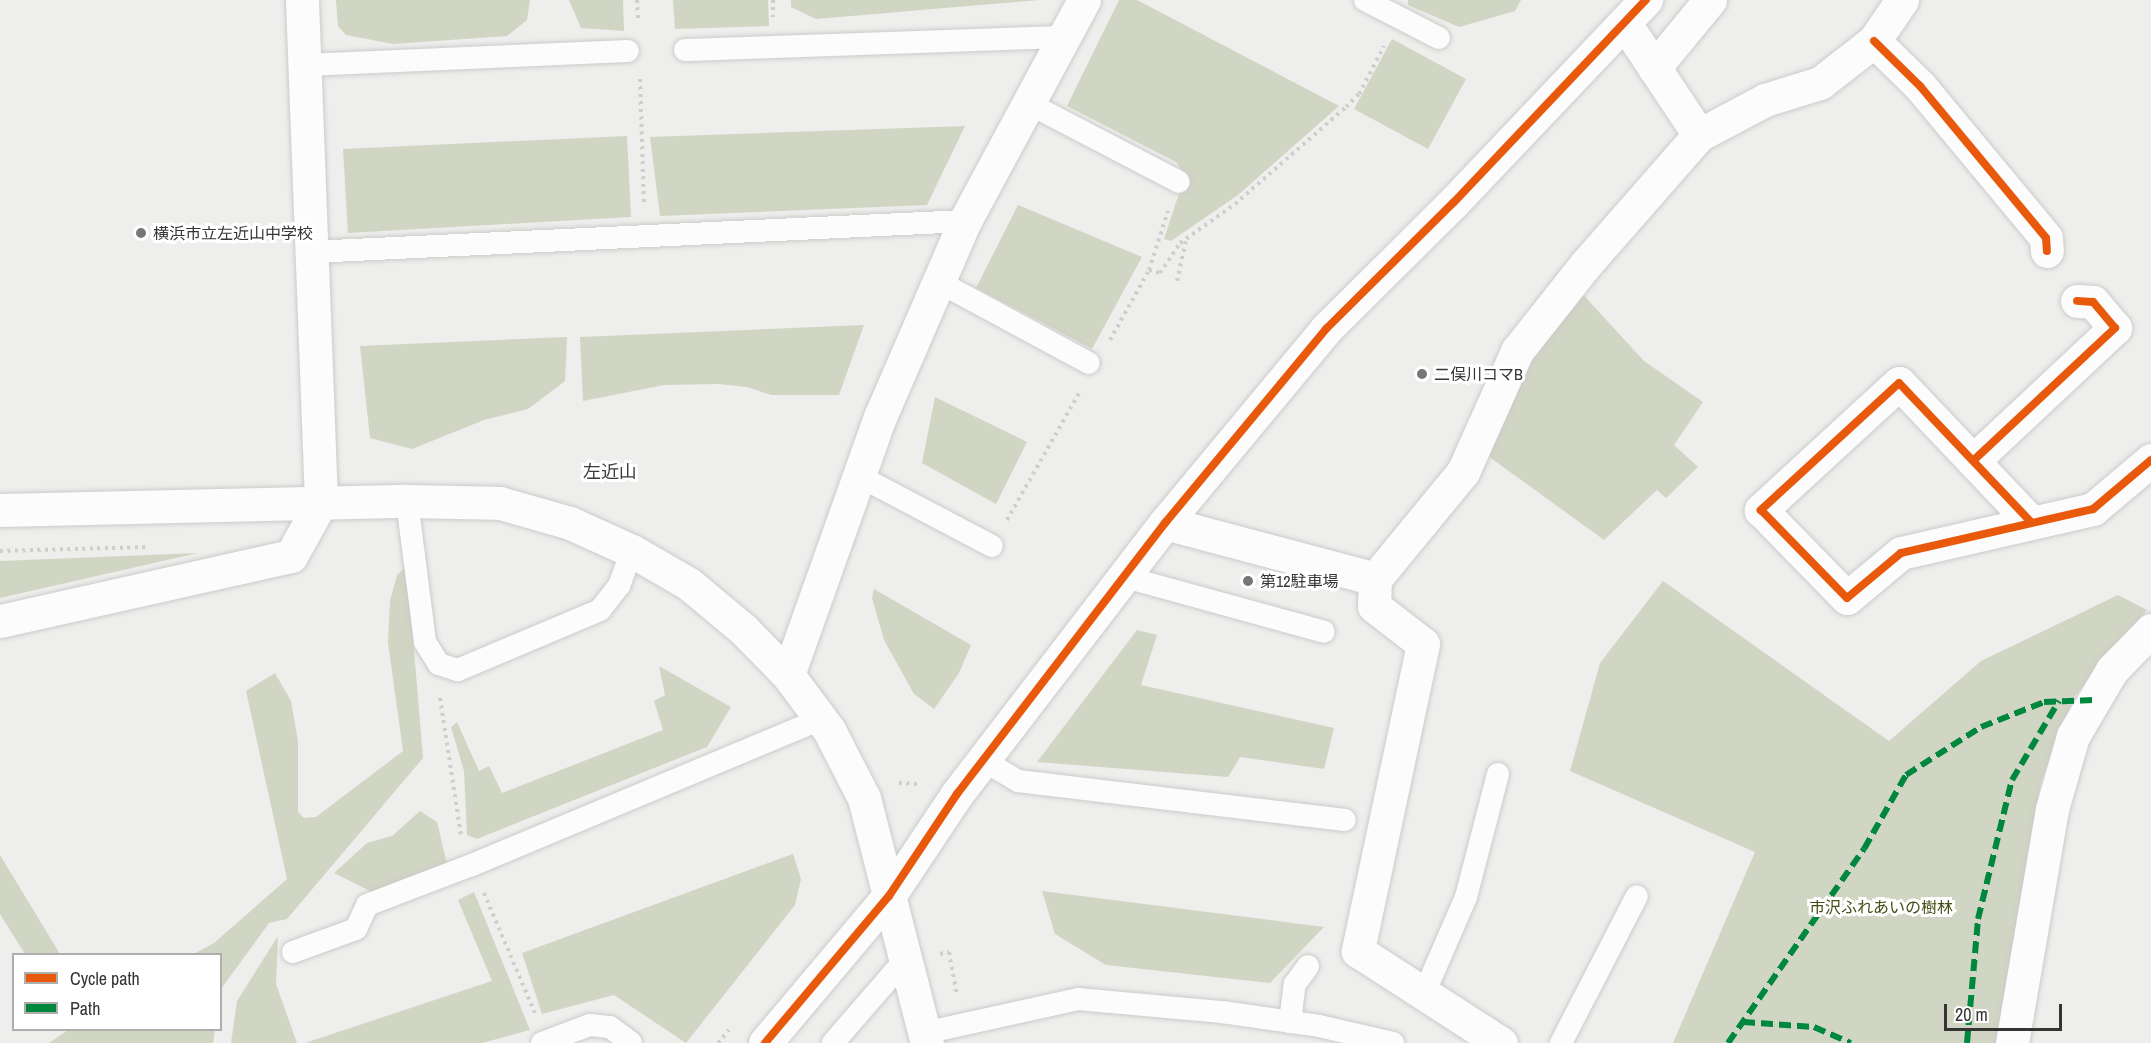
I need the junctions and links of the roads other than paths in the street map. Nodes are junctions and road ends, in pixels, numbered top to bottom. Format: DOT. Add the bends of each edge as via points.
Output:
graph roads {
  1 [pos="302,0"];
  2 [pos="1084,0"];
  3 [pos="1365,0"];
  4 [pos="1646,0"];
  5 [pos="1710,0"];
  6 [pos="1902,0"];
  7 [pos="1626,25"];
  8 [pos="1064,37"];
  9 [pos="1439,38"];
  10 [pos="633,41"];
  11 [pos="1874,41"];
  12 [pos="685,50"];
  13 [pos="304,65"];
  14 [pos="1654,68"];
  15 [pos="1028,103"];
  16 [pos="1700,135"];
  17 [pos="1179,182"];
  18 [pos="965,221"];
  19 [pos="2047,251"];
  20 [pos="311,252"];
  21 [pos="939,282"];
  22 [pos="2077,301"];
  23 [pos="1089,363"];
  24 [pos="1975,459"];
  25 [pos="2151,460"];
  26 [pos="859,476"];
  27 [pos="406,501"];
  28 [pos="321,502"];
  29 [pos="0,510"];
  30 [pos="2030,521"];
  31 [pos="1166,523"];
  32 [pos="992,546"];
  33 [pos="632,551"];
  34 [pos="1125,576"];
  35 [pos="1375,579"];
  36 [pos="0,621"];
  37 [pos="2151,630"];
  38 [pos="1324,632"];
  39 [pos="788,675"];
  40 [pos="821,719"];
  41 [pos="983,760"];
  42 [pos="1497,774"];
  43 [pos="1345,820"];
  44 [pos="889,896"];
  45 [pos="1637,896"];
  46 [pos="293,952"];
  47 [pos="905,960"];
  48 [pos="1308,966"];
  49 [pos="1423,996"];
  50 [pos="1290,1022"];
  51 [pos="925,1038"];
  52 [pos="542,1043"];
  53 [pos="631,1043"];
  54 [pos="765,1043"];
  55 [pos="832,1043"];
  56 [pos="1393,1043"];
  57 [pos="1501,1043"];
  58 [pos="1561,1043"];
  59 [pos="2012,1043"];
  1 -- 13 [label="street"];
  2 -- 8 [label="street"];
  3 -- 9 [label="lane"];
  4 -- 7 [label="street"];
  5 -- 14 [label="street"];
  6 -- 11 [label="street"];
  7 -- 14 [label="street"];
  7 -- 31 [label="street" via="1326,329"];
  8 -- 12 [label="lane"];
  8 -- 15 [label="street"];
  10 -- 13 [label="lane"];
  11 -- 16 [label="street" via="1820,83 1765,100"];
  11 -- 19 [label="street" via="1920,86 2046,238"];
  13 -- 20 [label="street"];
  14 -- 16 [label="street"];
  15 -- 17 [label="lane"];
  15 -- 18 [label="street"];
  16 -- 35 [label="street" via="1586,264 1517,351 1462,472"];
  18 -- 20 [label="lane"];
  18 -- 21 [label="street"];
  20 -- 28 [label="street"];
  21 -- 23 [label="lane"];
  21 -- 26 [label="street"];
  22 -- 24 [label="street" via="2093,302 2115,328"];
  24 -- 30 [label="street"];
  24 -- 30 [label="street" via="1899,383 1761,510 1847,598 1901,553"];
  25 -- 30 [label="street" via="2093,509"];
  26 -- 32 [label="lane"];
  26 -- 39 [label="street"];
  27 -- 28 [label="street"];
  27 -- 33 [label="street" via="500,503 570,523"];
  27 -- 33 [label="lane" via="425,642 439,664 458,670 600,610 619,586"];
  28 -- 29 [label="street"];
  28 -- 36 [label="street" via="291,556"];
  31 -- 34 [label="street"];
  31 -- 35 [label="street"];
  33 -- 39 [label="street" via="688,584 743,629"];
  34 -- 38 [label="lane"];
  34 -- 41 [label="street"];
  35 -- 49 [label="street" via="1374,606 1423,644 1358,951"];
  37 -- 59 [label="street" via="2112,670 2073,736 2052,809"];
  39 -- 40 [label="street"];
  40 -- 44 [label="street" via="864,798"];
  40 -- 46 [label="lane" via="367,905 356,929"];
  41 -- 43 [label="lane" via="1018,781"];
  41 -- 44 [label="street"];
  42 -- 49 [label="lane" via="1466,897"];
  44 -- 47 [label="street"];
  44 -- 54 [label="street"];
  45 -- 58 [label="lane"];
  47 -- 51 [label="street"];
  47 -- 55 [label="lane"];
  48 -- 50 [label="lane" via="1295,984"];
  49 -- 57 [label="street"];
  50 -- 51 [label="lane" via="1078,999"];
  50 -- 56 [label="lane"];
  52 -- 53 [label="lane" via="590,1025 610,1028"];
}
